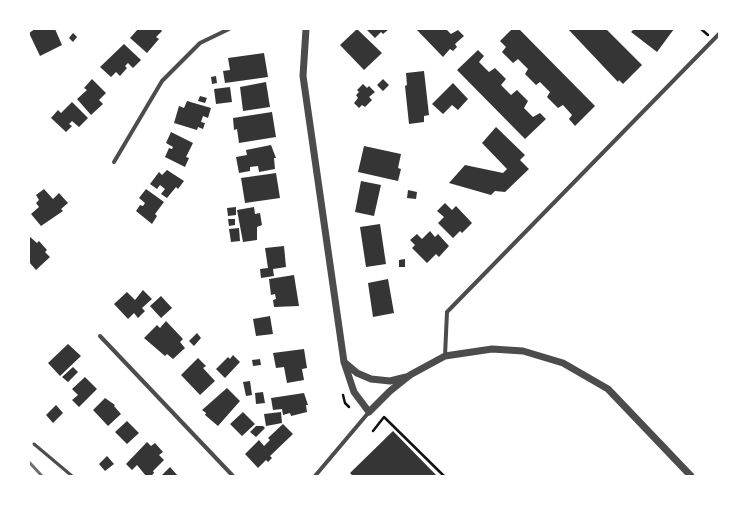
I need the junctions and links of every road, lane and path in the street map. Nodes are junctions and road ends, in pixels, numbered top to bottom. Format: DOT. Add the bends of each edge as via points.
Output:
graph roads {
  1 [pos="229,29"];
  2 [pos="306,29"];
  3 [pos="719,34"];
  4 [pos="114,162"];
  5 [pos="100,336"];
  6 [pos="445,356"];
  7 [pos="344,362"];
  8 [pos="410,375"];
  9 [pos="369,412"];
  10 [pos="373,431"];
  11 [pos="34,444"];
  12 [pos="72,476"];
  13 [pos="233,476"];
  14 [pos="315,476"];
  15 [pos="444,476"];
  16 [pos="691,476"];
  1 -- 4 [label="street" via="200,42 162,81"];
  2 -- 7 [label="street" via="304,76"];
  3 -- 6 [label="street" via="447,312"];
  5 -- 13 [label="street"];
  6 -- 8 [label="street"];
  6 -- 16 [label="street" via="492,349 523,351 563,363 608,389"];
  7 -- 8 [label="street" via="371,379 390,380"];
  7 -- 9 [label="street" via="354,392"];
  8 -- 9 [label="street"];
  9 -- 14 [label="street"];
  10 -- 15 [label="path" via="384,417"];
  11 -- 12 [label="lane"];
}
